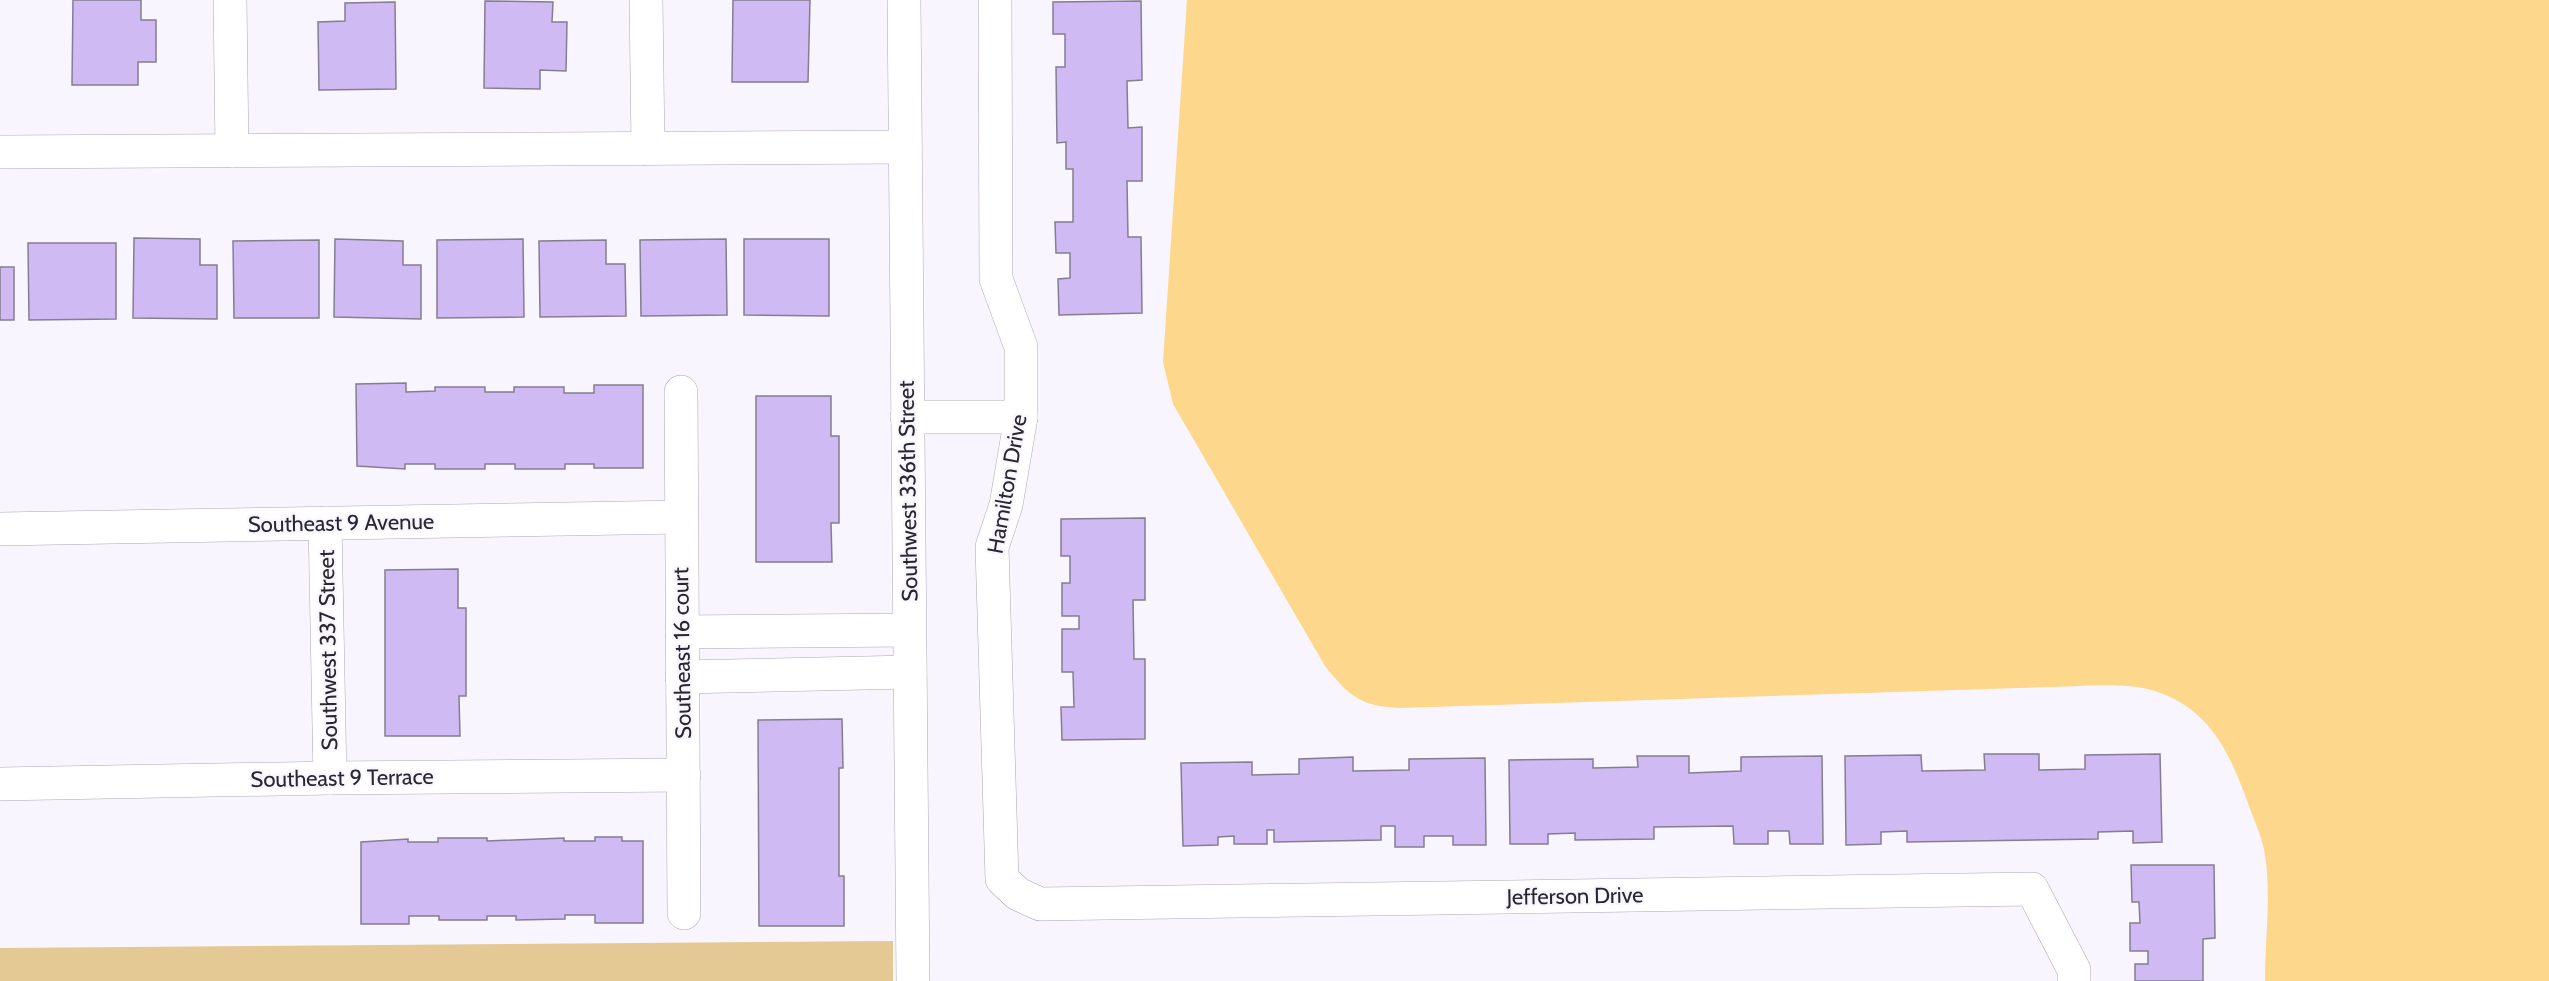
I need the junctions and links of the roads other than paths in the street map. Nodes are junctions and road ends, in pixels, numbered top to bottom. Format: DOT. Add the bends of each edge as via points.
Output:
graph roads {
  1 [pos="230,0"];
  2 [pos="646,0"];
  3 [pos="904,0"];
  4 [pos="995,0"];
  5 [pos="905,147"];
  6 [pos="648,149"];
  7 [pos="232,151"];
  8 [pos="0,152"];
  9 [pos="681,393"];
  10 [pos="907,417"];
  11 [pos="1021,417"];
  12 [pos="681,517"];
  13 [pos="325,523"];
  14 [pos="0,529"];
  15 [pos="909,630"];
  16 [pos="682,632"];
  17 [pos="910,672"];
  18 [pos="682,677"];
  19 [pos="684,775"];
  20 [pos="330,778"];
  21 [pos="0,784"];
  22 [pos="1018,894"];
  23 [pos="684,913"];
  24 [pos="913,981"];
  25 [pos="2074,981"];
  1 -- 7 [label="street"];
  2 -- 6 [label="street"];
  3 -- 5 [label="street, Southwest 336th Street"];
  4 -- 11 [label="street, Hamilton Drive" via="996,279 1021,347"];
  5 -- 6 [label="street"];
  5 -- 10 [label="street, Southwest 336th Street"];
  6 -- 7 [label="street"];
  7 -- 8 [label="street"];
  9 -- 12 [label="street, Southeast 16 court"];
  10 -- 11 [label="street"];
  10 -- 15 [label="street, Southwest 336th Street"];
  11 -- 22 [label="street, Hamilton Drive" via="1006,505 992,547 1002,879"];
  12 -- 13 [label="street, Southeast 9 Avenue"];
  12 -- 16 [label="street, Southeast 16 court"];
  13 -- 14 [label="street, Southeast 9 Avenue"];
  13 -- 20 [label="street, Southwest 337 Street"];
  15 -- 16 [label="street"];
  15 -- 17 [label="street, Southwest 336th Street"];
  16 -- 18 [label="street, Southeast 16 court"];
  17 -- 18 [label="street"];
  17 -- 24 [label="street, Southwest 336th Street"];
  18 -- 19 [label="street, Southeast 16 court"];
  19 -- 20 [label="street, Southeast 9 Terrace"];
  19 -- 23 [label="street, Southeast 16 court"];
  20 -- 21 [label="street, Southeast 9 Terrace"];
  22 -- 25 [label="street, Jefferson Drive" via="1040,904 2032,889 2074,970"];
}
